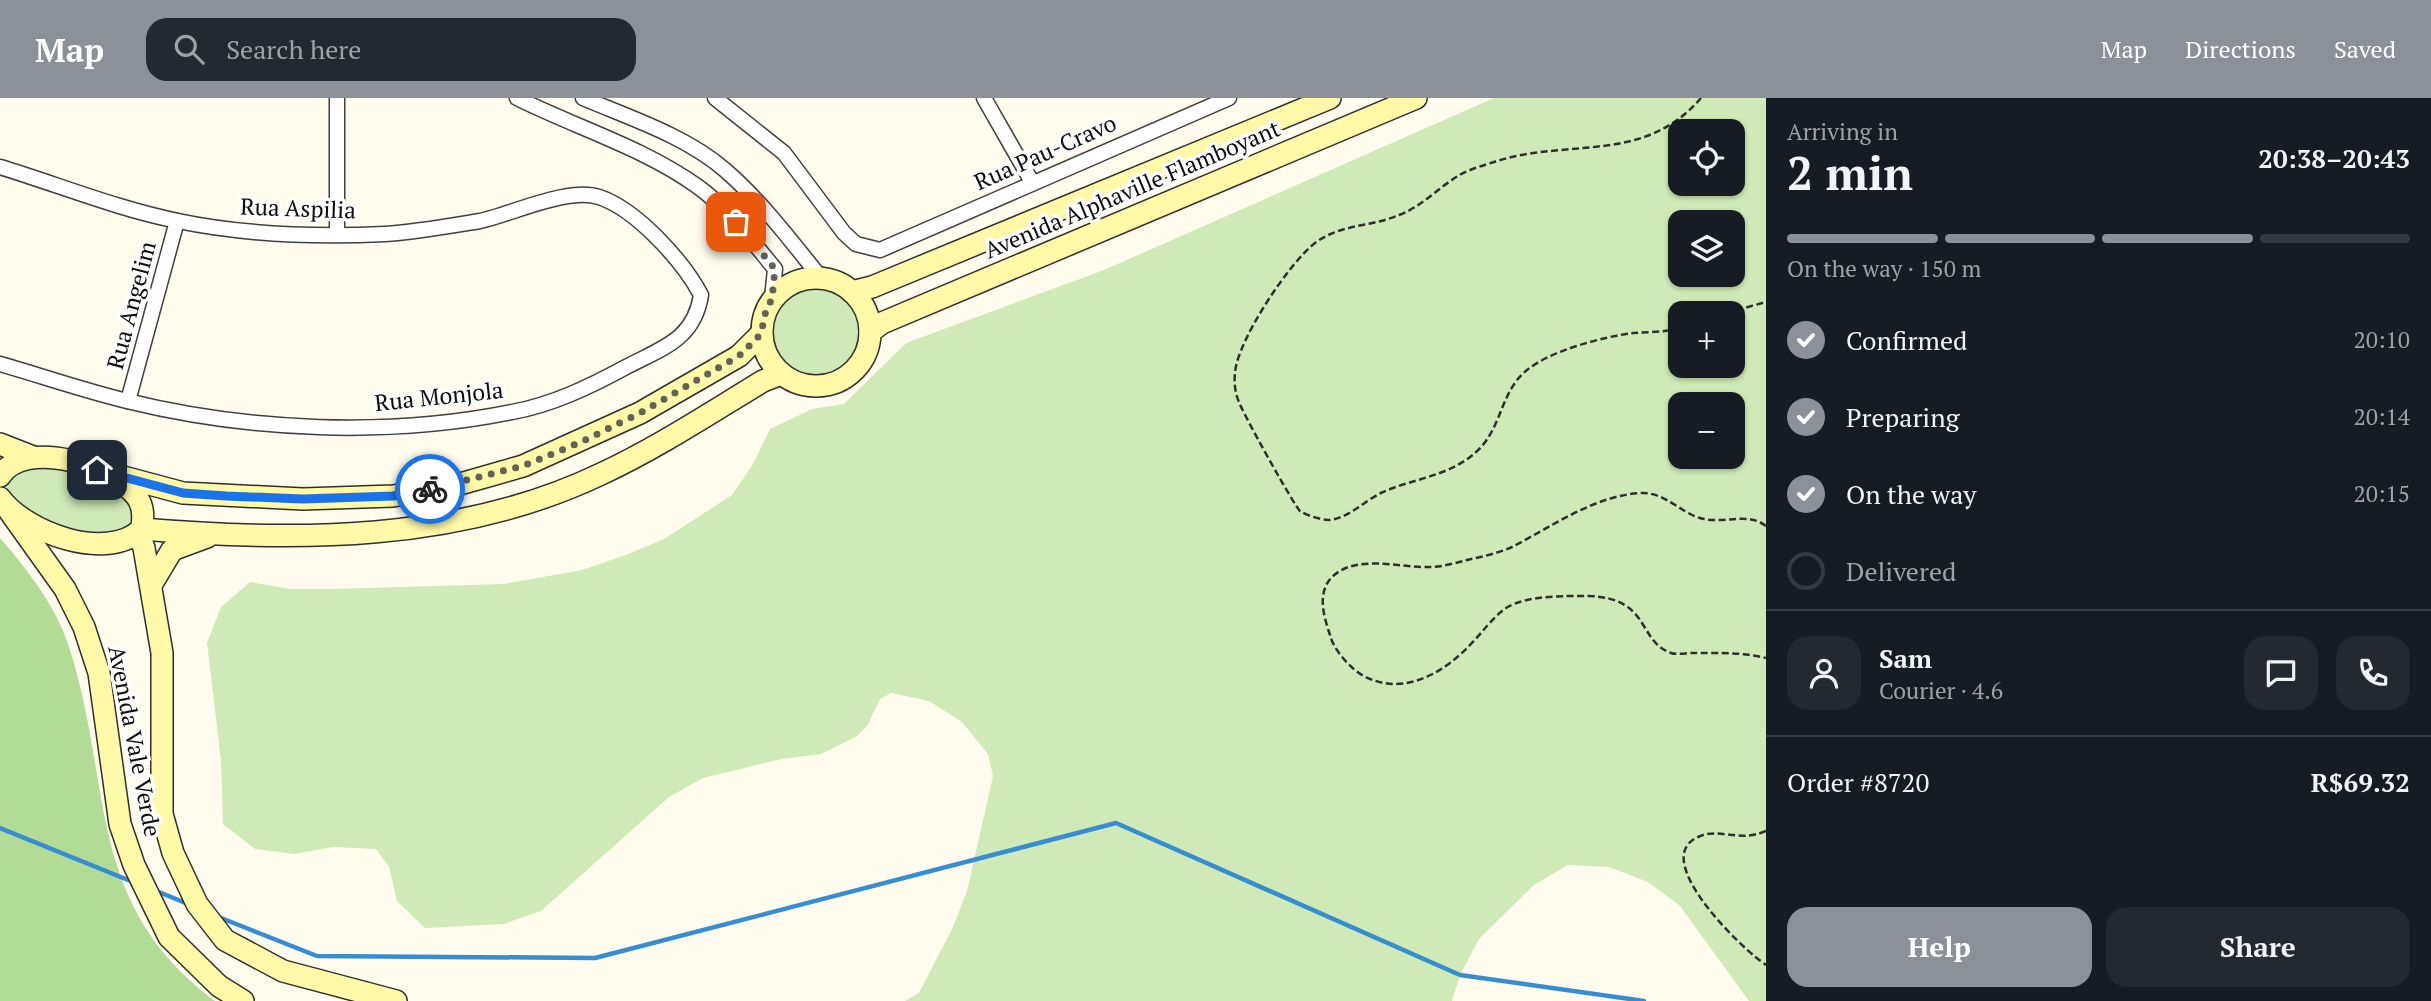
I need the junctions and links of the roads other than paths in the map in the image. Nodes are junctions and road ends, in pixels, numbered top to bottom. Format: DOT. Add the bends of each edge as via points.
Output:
graph roads {
  1 [pos="337,98"];
  2 [pos="517,98"];
  3 [pos="583,98"];
  4 [pos="715,98"];
  5 [pos="984,98"];
  6 [pos="1229,98"];
  7 [pos="1330,98"];
  8 [pos="1416,98"];
  9 [pos="1203,103"];
  10 [pos="0,167"];
  11 [pos="1032,182"];
  12 [pos="599,197"];
  13 [pos="177,221"];
  14 [pos="337,234"];
  15 [pos="821,278"];
  16 [pos="852,292"];
  17 [pos="772,299"];
  18 [pos="870,332"];
  19 [pos="761,334"];
  20 [pos="0,363"];
  21 [pos="781,374"];
  22 [pos="128,401"];
  23 [pos="0,444"];
  24 [pos="33,457"];
  25 [pos="97,470"];
  26 [pos="0,476"];
  27 [pos="5,505"];
  28 [pos="140,531"];
  29 [pos="221,533"];
  30 [pos="151,585"];
  31 [pos="243,1001"];
  32 [pos="396,1001"];
  1 -- 14 [label="street"];
  2 -- 17 [label="street" via="655,159 699,187 775,269"];
  3 -- 15 [label="street" via="668,134 724,169"];
  4 -- 11 [label="street, Rua Pau-Cravo" via="784,153 856,244 880,250"];
  5 -- 11 [label="street"];
  6 -- 9 [label="street, Rua Pau-Cravo"];
  7 -- 16 [label="street, Avenida Alphaville Flamboyant"];
  8 -- 18 [label="street, Avenida Alphaville Flamboyant" via="882,323"];
  9 -- 11 [label="street, Rua Pau-Cravo"];
  10 -- 13 [label="street, Rua Aspilia"];
  12 -- 14 [label="street, Rua Aspilia" via="575,195 481,220 388,234"];
  12 -- 22 [label="street, Rua Monjola" via="656,237 687,268 701,295 691,327 666,346 588,387 514,412 335,429 242,422"];
  13 -- 14 [label="street, Rua Aspilia" via="251,231"];
  13 -- 22 [label="street, Rua Angelim"];
  15 -- 16 [label="street"];
  15 -- 17 [label="street" via="786,286"];
  16 -- 18 [label="street" via="865,310"];
  17 -- 19 [label="street"];
  18 -- 21 [label="street" via="860,365 831,385 813,387"];
  19 -- 21 [label="street" via="767,357"];
  19 -- 25 [label="street" via="739,356 640,413 523,466 460,484 393,496 303,499 183,493"];
  20 -- 22 [label="street, Rua Monjola"];
  21 -- 29 [label="street" via="601,475 472,519 401,530 308,536"];
  23 -- 24 [label="street"];
  24 -- 25 [label="street" via="65,459"];
  24 -- 26 [label="street" via="6,466"];
  25 -- 28 [label="street, Avenida Vale Verde" via="138,497 143,511"];
  27 -- 28 [label="street" via="50,535 76,541 122,540"];
  27 -- 31 [label="street, Avenida Vale Verde" via="65,589 84,627 99,673 120,824 134,865 169,937 219,986"];
  28 -- 29 [label="street"];
  28 -- 30 [label="street, Avenida Vale Verde"];
  29 -- 30 [label="street" via="172,550"];
  30 -- 32 [label="street, Avenida Vale Verde" via="162,653 162,814 173,853 197,904 225,940 283,971"];
}
